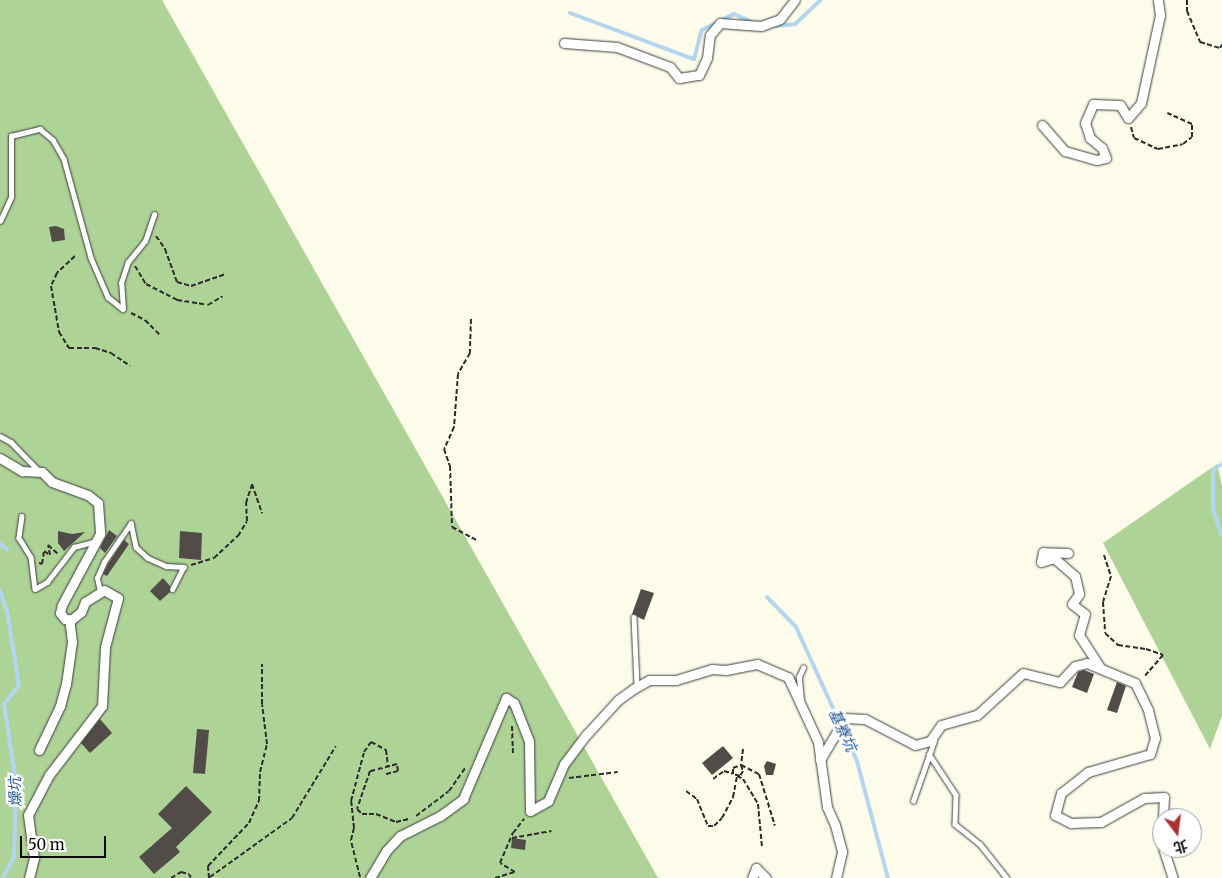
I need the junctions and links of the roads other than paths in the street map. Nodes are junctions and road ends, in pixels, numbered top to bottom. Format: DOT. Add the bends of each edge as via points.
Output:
graph roads {
  1 [pos="795,0"];
  2 [pos="1158,0"];
  3 [pos="564,43"];
  4 [pos="1042,125"];
  5 [pos="154,215"];
  6 [pos="0,221"];
  7 [pos="0,436"];
  8 [pos="0,458"];
  9 [pos="42,472"];
  10 [pos="22,516"];
  11 [pos="97,541"];
  12 [pos="1068,553"];
  13 [pos="173,589"];
  14 [pos="100,592"];
  15 [pos="634,616"];
  16 [pos="69,619"];
  17 [pos="1100,667"];
  18 [pos="803,668"];
  19 [pos="637,687"];
  20 [pos="801,707"];
  21 [pos="937,730"];
  22 [pos="39,750"];
  23 [pos="929,754"];
  24 [pos="820,760"];
  25 [pos="913,801"];
  26 [pos="1163,808"];
  27 [pos="1166,858"];
  28 [pos="29,878"];
  29 [pos="370,878"];
  30 [pos="752,878"];
  31 [pos="766,878"];
  32 [pos="836,878"];
  33 [pos="1007,878"];
  34 [pos="1173,878"];
  1 -- 3 [label="street" via="780,19 761,26 720,23 710,35 707,58 698,75 679,78 670,67 616,46"];
  2 -- 4 [label="street" via="1160,15 1141,102 1128,118 1120,105 1093,104 1085,123 1090,138 1102,148 1106,158 1098,160 1065,151"];
  5 -- 6 [label="lane" via="145,241 132,257 121,283 123,309 108,297 91,258 64,159 53,140 40,129 11,136 11,197"];
  7 -- 9 [label="lane" via="11,442"];
  8 -- 9 [label="street" via="22,471"];
  9 -- 11 [label="street" via="52,482 88,495 98,503 101,520"];
  10 -- 11 [label="lane" via="19,538 31,557 35,589 46,582 74,547"];
  11 -- 16 [label="street" via="62,605 60,613"];
  12 -- 17 [label="street" via="1043,552 1041,562 1054,558 1075,576 1079,594 1072,604 1085,614 1079,635"];
  13 -- 14 [label="lane" via="184,567 166,566 148,558 136,547 131,522 104,562 97,578"];
  14 -- 16 [label="street"];
  14 -- 28 [label="street" via="104,590 118,598 106,646 102,706 49,775 28,815 34,858"];
  15 -- 19 [label="lane"];
  16 -- 22 [label="street" via="72,642 66,684 60,706"];
  17 -- 21 [label="street" via="1087,663 1075,666 1060,682 1023,673 977,715 941,725"];
  17 -- 26 [label="street" via="1135,683 1148,710 1155,738 1150,754 1088,772 1061,793 1055,816 1072,823 1101,822 1144,798 1164,797"];
  18 -- 20 [label="lane" via="799,677"];
  19 -- 20 [label="street" via="648,680 676,680 712,668 726,670 757,664 788,677"];
  19 -- 29 [label="street" via="618,700 587,734 558,776 548,800 539,809 530,811 529,740 516,707 506,698 463,799 440,816 400,836 386,851"];
  20 -- 24 [label="street" via="818,742"];
  21 -- 23 [label="lane"];
  21 -- 24 [label="street" via="930,741 915,745 865,720 845,718"];
  23 -- 25 [label="lane"];
  23 -- 33 [label="lane" via="956,795 955,824 980,844"];
  24 -- 32 [label="street" via="827,807 836,825 842,852"];
  27 -- 34 [label="street"];
  30 -- 31 [label="street" via="756,868"];
}
